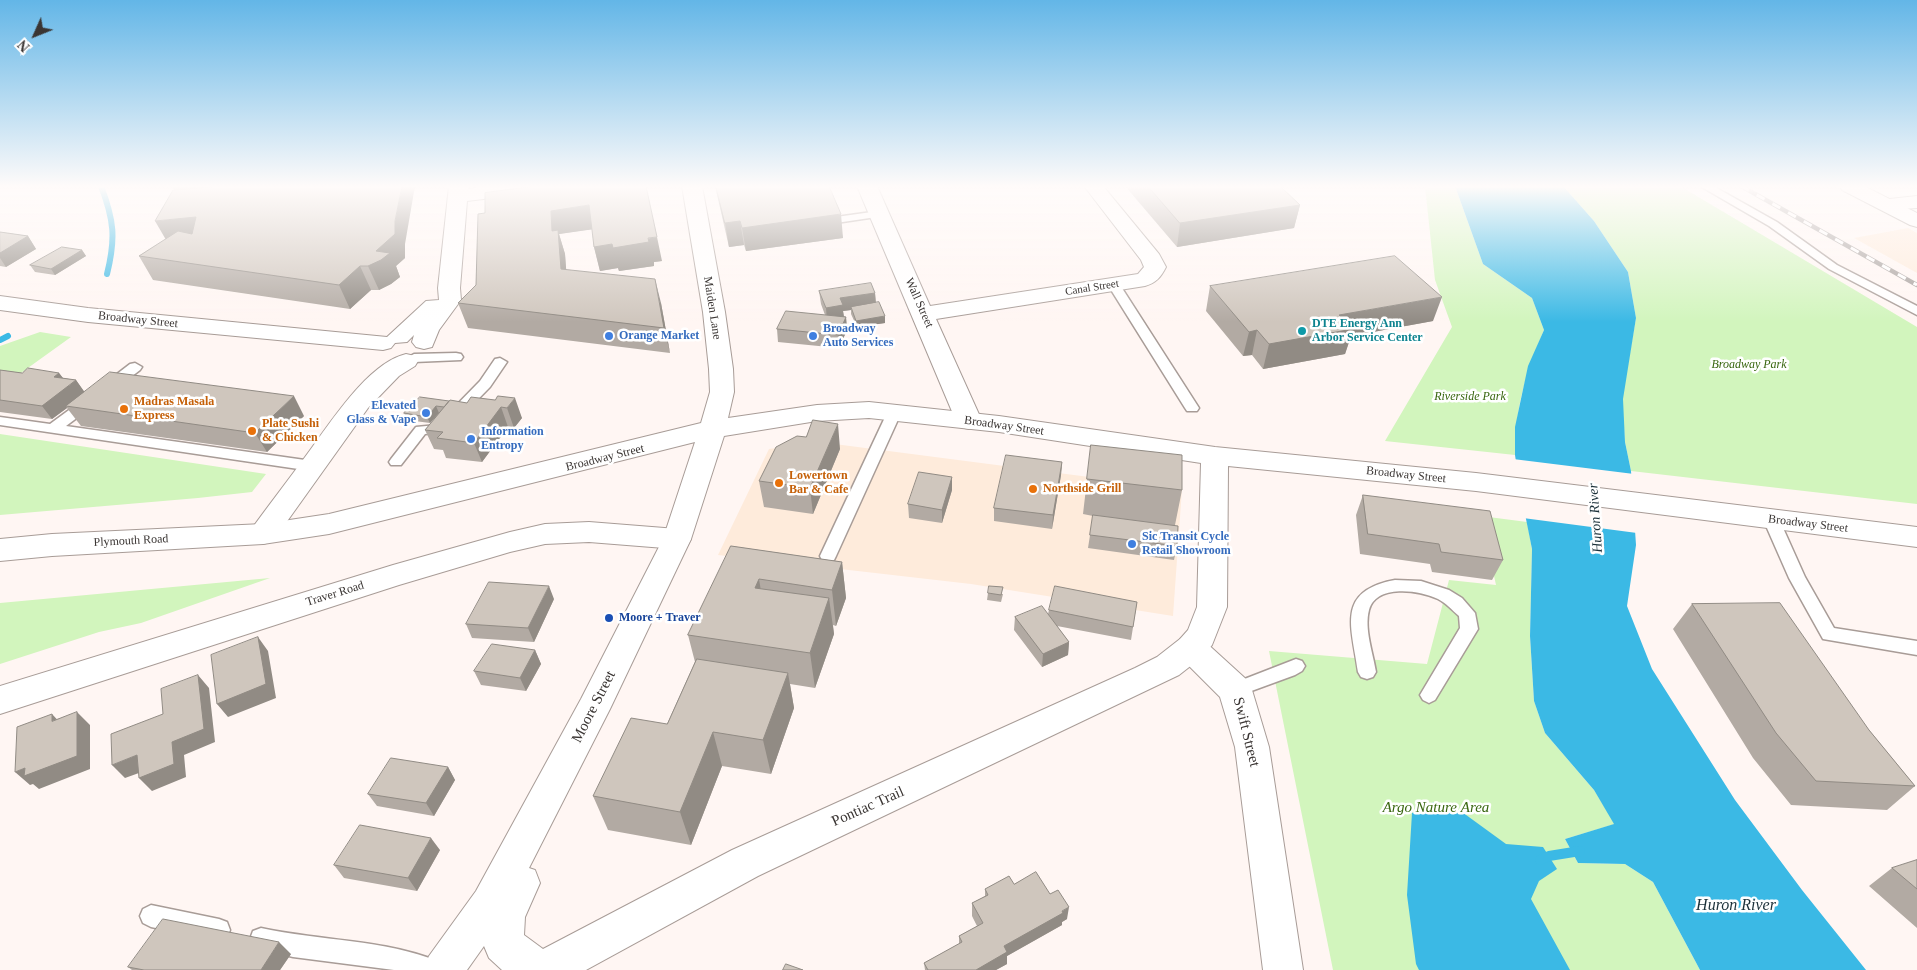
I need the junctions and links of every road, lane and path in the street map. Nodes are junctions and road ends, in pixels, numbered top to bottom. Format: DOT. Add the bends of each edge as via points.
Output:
graph roads {
  1 [pos="454,231"];
  2 [pos="700,231"];
  3 [pos="887,231"];
  4 [pos="1128,231"];
  5 [pos="1783,231"];
  6 [pos="1114,285"];
  7 [pos="449,288"];
  8 [pos="0,303"];
  9 [pos="1917,311"];
  10 [pos="923,314"];
  11 [pos="384,348"];
  12 [pos="417,351"];
  13 [pos="500,362"];
  14 [pos="134,367"];
  15 [pos="359,402"];
  16 [pos="1192,408"];
  17 [pos="894,413"];
  18 [pos="0,421"];
  19 [pos="969,421"];
  20 [pos="54,429"];
  21 [pos="713,429"];
  22 [pos="1215,456"];
  23 [pos="396,462"];
  24 [pos="312,466"];
  25 [pos="1771,519"];
  26 [pos="263,534"];
  27 [pos="1917,537"];
  28 [pos="677,539"];
  29 [pos="0,550"];
  30 [pos="828,556"];
  31 [pos="1191,648"];
  32 [pos="1917,648"];
  33 [pos="1296,666"];
  34 [pos="1368,672"];
  35 [pos="1236,690"];
  36 [pos="1429,694"];
  37 [pos="0,700"];
  38 [pos="528,833"];
  39 [pos="151,916"];
  40 [pos="432,970"];
  41 [pos="443,970"];
  42 [pos="544,970"];
  43 [pos="1282,970"];
  1 -- 7 [label="main road"];
  2 -- 21 [label="main road, Maiden Lane" via="721,369 722,392"];
  3 -- 10 [label="main road, Wall Street"];
  4 -- 6 [label="main road, Canal Street" via="1155,267 1144,279"];
  5 -- 9 [label="lane" via="1833,267"];
  6 -- 10 [label="main road, Canal Street"];
  6 -- 16 [label="lane"];
  7 -- 11 [label="main road" via="424,318"];
  7 -- 12 [label="main road" via="450,300"];
  8 -- 11 [label="main road, Broadway Street" via="277,334 305,344"];
  10 -- 19 [label="main road, Wall Street"];
  11 -- 12 [label="main road, Broadway Street" via="415,336"];
  11 -- 15 [label="main road"];
  12 -- 15 [label="main road"];
  13 -- 23 [label="lane" via="485,384 441,429 421,430"];
  14 -- 20 [label="lane"];
  15 -- 24 [label="main road"];
  17 -- 19 [label="main road, Broadway Street"];
  17 -- 21 [label="main road, Broadway Street" via="869,410 817,413"];
  17 -- 30 [label="lane"];
  18 -- 20 [label="lane"];
  19 -- 22 [label="main road, Broadway Street"];
  20 -- 24 [label="lane"];
  21 -- 26 [label="main road, Broadway Street" via="329,524"];
  21 -- 28 [label="main road, Moore Street"];
  22 -- 25 [label="main road, Broadway Street" via="1476,482"];
  22 -- 31 [label="main road" via="1212,607 1201,636"];
  24 -- 26 [label="main road"];
  25 -- 27 [label="main road, Broadway Street"];
  25 -- 32 [label="lane" via="1797,578 1828,634"];
  26 -- 29 [label="main road, Plymouth Road"];
  28 -- 37 [label="main road, Traver Road" via="589,532 545,534 510,542 410,570"];
  28 -- 38 [label="main road, Moore Street"];
  31 -- 35 [label="main road, Swift Street"];
  31 -- 42 [label="main road, Pontiac Trail" via="1147,677 745,863"];
  33 -- 35 [label="lane"];
  34 -- 36 [label="lane" via="1360,610 1369,595 1388,585 1422,588 1443,594 1467,613 1469,629"];
  35 -- 43 [label="main road, Swift Street" via="1252,747"];
  38 -- 41 [label="main road, Moore Street" via="490,904"];
  38 -- 42 [label="main road" via="533,849 528,869 505,915 503,944 523,961"];
  39 -- 40 [label="lane" via="294,946 402,960"];
}
